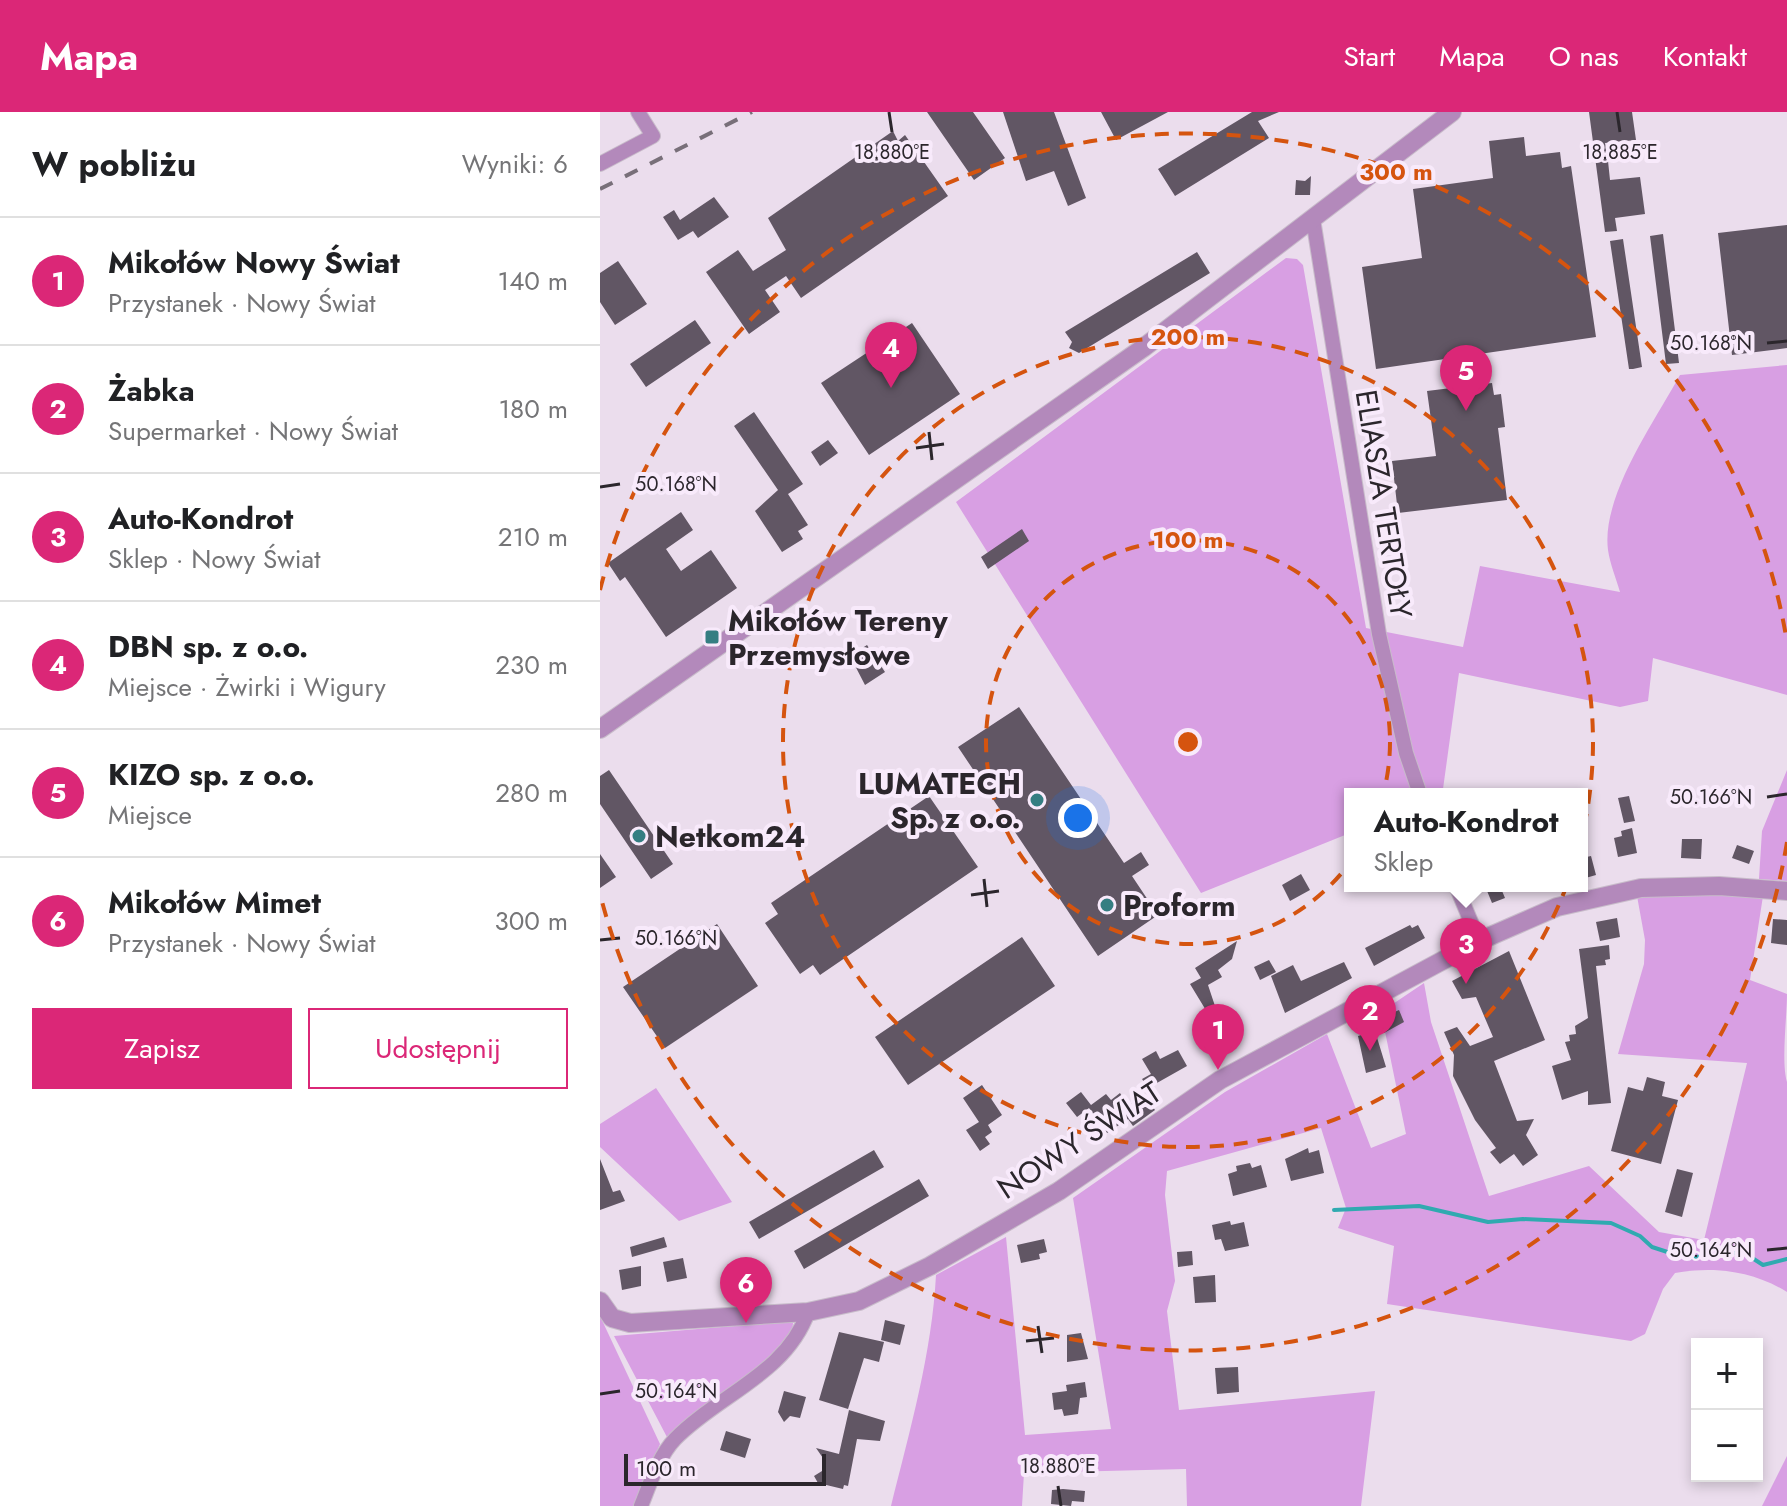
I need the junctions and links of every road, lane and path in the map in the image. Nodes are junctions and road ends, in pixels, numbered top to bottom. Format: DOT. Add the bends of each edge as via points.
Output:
graph roads {
  1 [pos="638,112"];
  2 [pos="1452,112"];
  3 [pos="600,164"];
  4 [pos="1313,219"];
  5 [pos="600,729"];
  6 [pos="1418,788"];
  7 [pos="1787,891"];
  8 [pos="1459,892"];
  9 [pos="1479,941"];
  10 [pos="600,1301"];
  11 [pos="808,1312"];
  12 [pos="606,1320"];
  13 [pos="641,1506"];
  1 -- 3 [label="street" via="653,136"];
  2 -- 4 [label="street"];
  4 -- 5 [label="street" via="1143,348"];
  4 -- 6 [label="street, ELIASZA TERTOŁY" via="1379,634"];
  7 -- 9 [label="street, NOWY ŚWIAT" via="1641,888 1557,907"];
  8 -- 9 [label="street"];
  9 -- 11 [label="street, NOWY ŚWIAT" via="1220,1080 1059,1191 930,1266 859,1301"];
  10 -- 12 [label="street, NOWY ŚWIAT"];
  11 -- 12 [label="street, NOWY ŚWIAT"];
  11 -- 13 [label="street" via="800,1334 766,1370 675,1440"];
}
